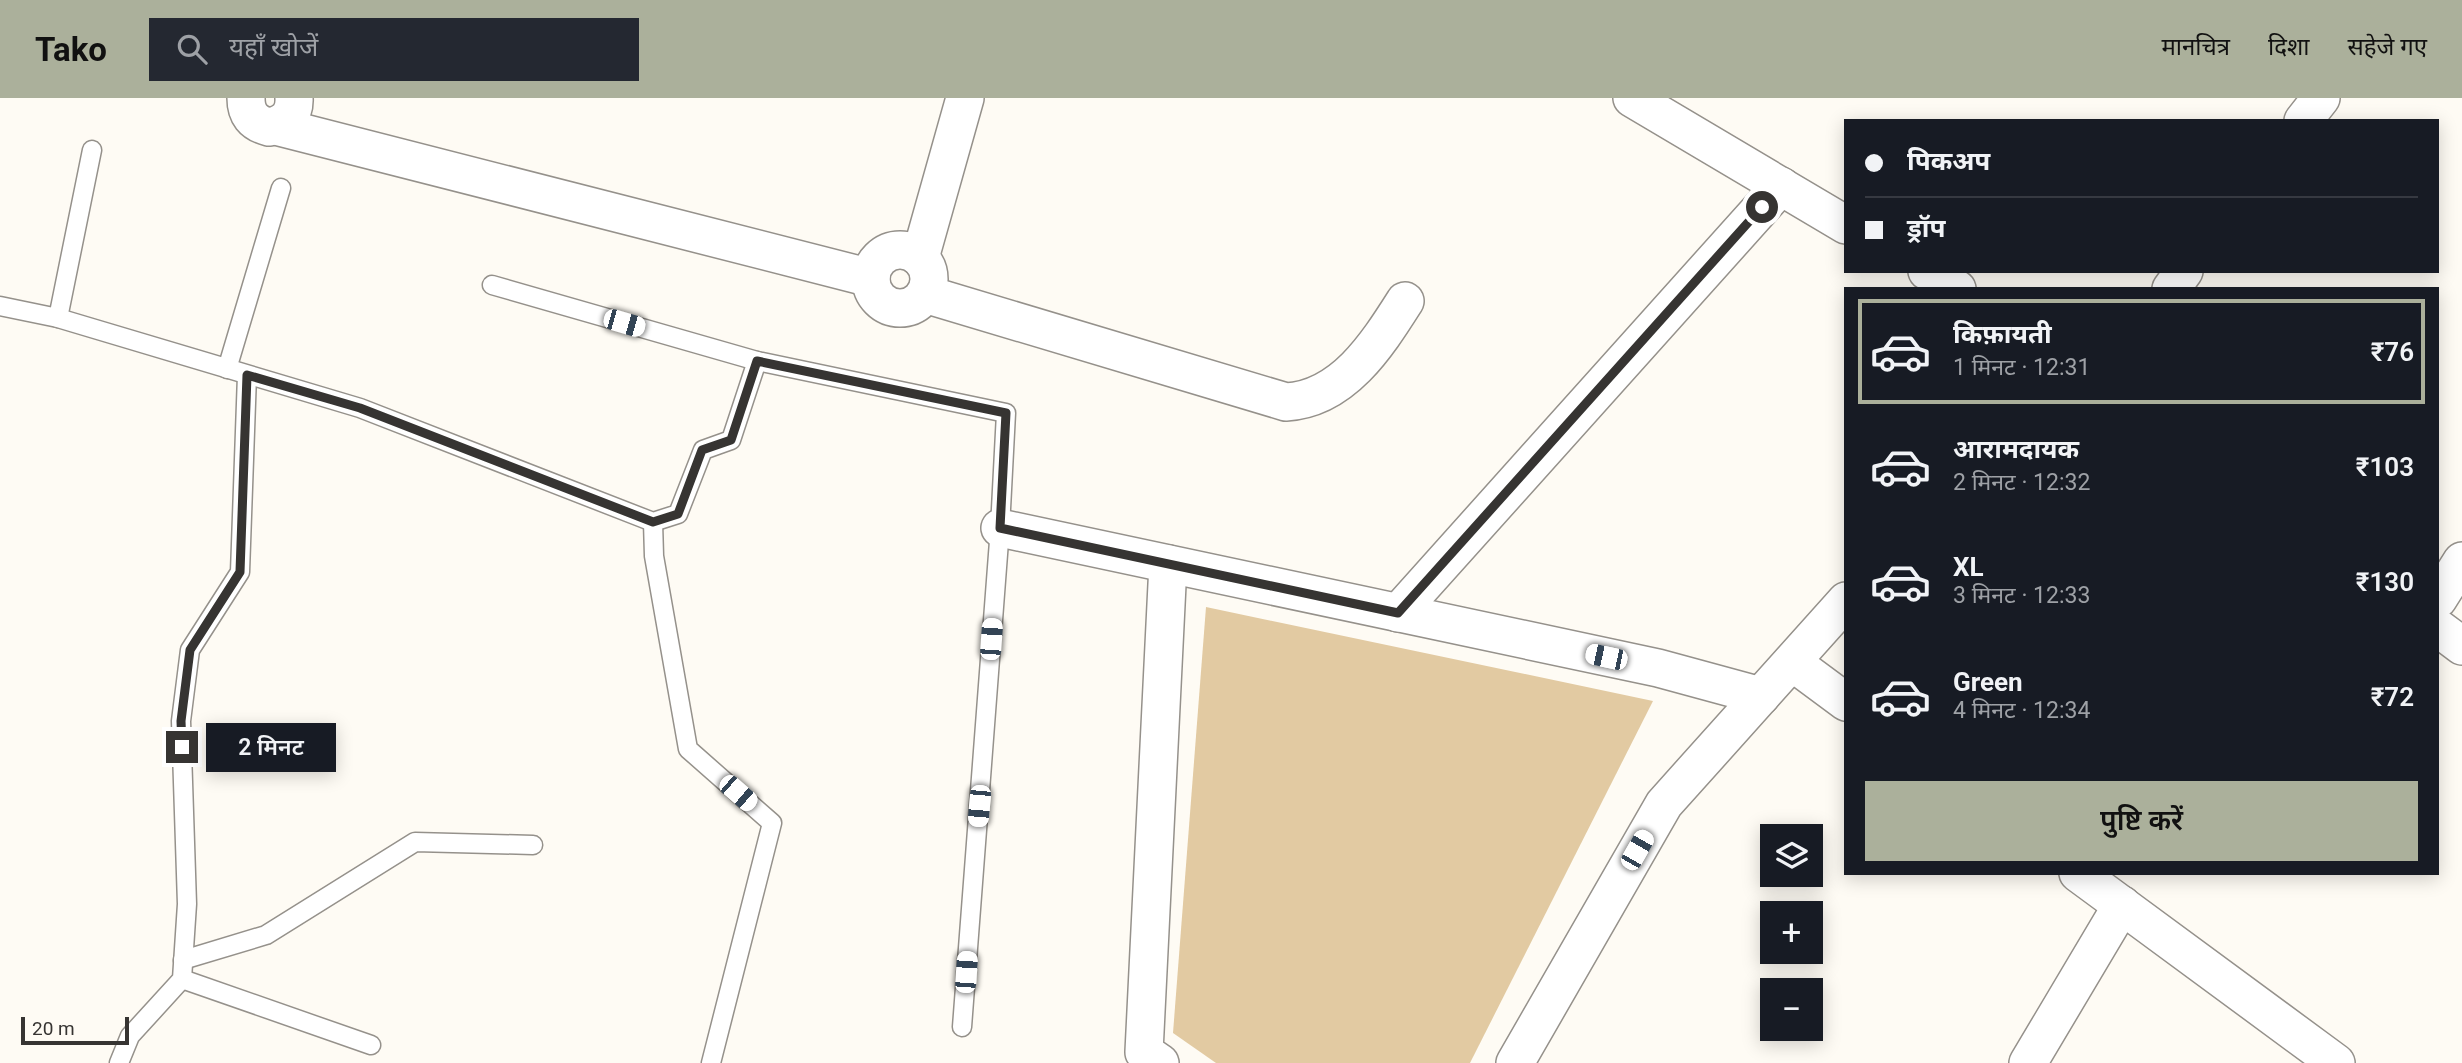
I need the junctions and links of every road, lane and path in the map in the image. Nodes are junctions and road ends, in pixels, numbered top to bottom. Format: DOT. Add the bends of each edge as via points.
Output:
graph roads {
  1 [pos="245,98"];
  2 [pos="965,98"];
  3 [pos="1632,98"];
  4 [pos="2321,98"];
  5 [pos="285,112"];
  6 [pos="2305,119"];
  7 [pos="92,150"];
  8 [pos="1781,186"];
  9 [pos="281,188"];
  10 [pos="1844,224"];
  11 [pos="920,258"];
  12 [pos="1930,273"];
  13 [pos="871,278"];
  14 [pos="492,285"];
  15 [pos="1954,287"];
  16 [pos="925,295"];
  17 [pos="1405,301"];
  18 [pos="0,306"];
  19 [pos="58,318"];
  20 [pos="757,361"];
  21 [pos="227,369"];
  22 [pos="247,375"];
  23 [pos="653,522"];
  24 [pos="1000,528"];
  25 [pos="2462,561"];
  26 [pos="1168,564"];
  27 [pos="2439,597"];
  28 [pos="1844,603"];
  29 [pos="1398,613"];
  30 [pos="2439,629"];
  31 [pos="2462,646"];
  32 [pos="1791,662"];
  33 [pos="1761,696"];
  34 [pos="1844,701"];
  35 [pos="533,845"];
  36 [pos="2081,875"];
  37 [pos="2122,905"];
  38 [pos="183,960"];
  39 [pos="181,979"];
  40 [pos="962,1027"];
  41 [pos="371,1045"];
  42 [pos="118,1063"];
  43 [pos="711,1063"];
  44 [pos="1160,1063"];
  45 [pos="1515,1063"];
  46 [pos="2028,1063"];
  47 [pos="2336,1063"];
  1 -- 5 [label="street" via="254,121 269,127"];
  2 -- 11 [label="street"];
  3 -- 8 [label="street"];
  4 -- 6 [label="street"];
  5 -- 13 [label="street"];
  7 -- 19 [label="lane"];
  8 -- 10 [label="street"];
  8 -- 29 [label="street"];
  9 -- 21 [label="lane"];
  11 -- 13 [label="street" via="912,252 892,250 876,262"];
  11 -- 16 [label="street" via="929,275"];
  12 -- 15 [label="street"];
  13 -- 16 [label="street" via="876,295 890,306 909,307"];
  14 -- 20 [label="lane"];
  16 -- 17 [label="street" via="1286,402 1302,401 1335,387 1373,347"];
  18 -- 19 [label="lane"];
  19 -- 21 [label="lane"];
  20 -- 23 [label="lane" via="731,440 702,450 678,514"];
  20 -- 24 [label="lane" via="1006,413"];
  21 -- 22 [label="lane"];
  22 -- 23 [label="lane" via="360,408"];
  22 -- 38 [label="lane" via="240,572 190,650 181,721 187,904"];
  23 -- 43 [label="lane" via="654,556 688,749 772,823"];
  24 -- 26 [label="street"];
  24 -- 40 [label="lane"];
  25 -- 27 [label="street"];
  26 -- 29 [label="street"];
  26 -- 44 [label="street" via="1144,1052"];
  28 -- 32 [label="street"];
  29 -- 33 [label="street" via="1658,668"];
  30 -- 31 [label="street"];
  32 -- 33 [label="street"];
  32 -- 34 [label="street"];
  33 -- 45 [label="street" via="1664,804"];
  35 -- 38 [label="lane" via="415,842 266,936"];
  36 -- 37 [label="street"];
  37 -- 46 [label="street"];
  37 -- 47 [label="street"];
  38 -- 39 [label="lane"];
  39 -- 41 [label="lane"];
  39 -- 42 [label="lane" via="130,1037"];
}
